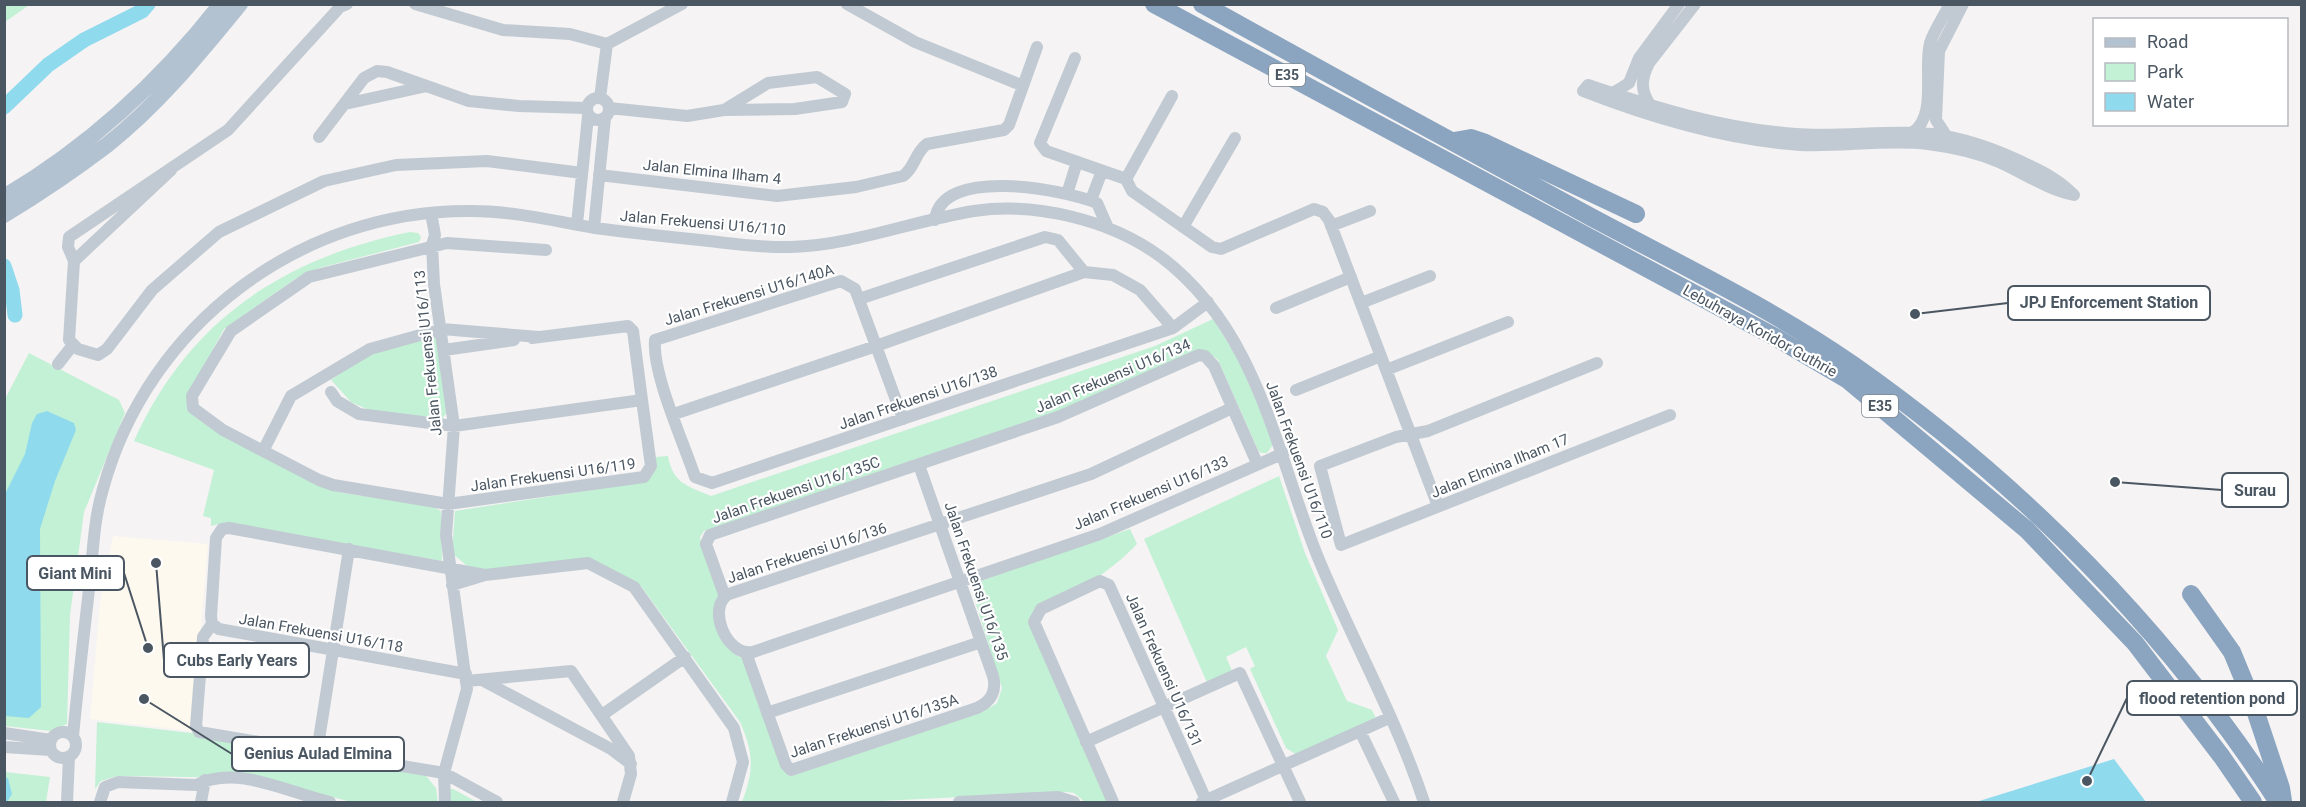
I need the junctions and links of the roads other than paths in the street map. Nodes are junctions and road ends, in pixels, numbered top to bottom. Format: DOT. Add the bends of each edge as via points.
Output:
graph roads {
  1 [pos="221,4"];
  2 [pos="240,4"];
  3 [pos="347,4"];
  4 [pos="415,4"];
  5 [pos="682,4"];
  6 [pos="847,4"];
  7 [pos="1154,4"];
  8 [pos="1202,4"];
  9 [pos="1678,4"];
  10 [pos="1950,4"];
  11 [pos="1963,4"];
  12 [pos="1692,6"];
  13 [pos="606,44"];
  14 [pos="1037,47"];
  15 [pos="1075,58"];
  16 [pos="1022,85"];
  17 [pos="428,86"];
  18 [pos="1613,93"];
  19 [pos="1172,96"];
  20 [pos="600,98"];
  21 [pos="345,104"];
  22 [pos="1651,106"];
  23 [pos="724,110"];
  24 [pos="587,112"];
  25 [pos="607,113"];
  26 [pos="1912,133"];
  27 [pos="319,137"];
  28 [pos="1947,137"];
  29 [pos="1235,138"];
  30 [pos="1454,141"];
  31 [pos="1077,162"];
  32 [pos="171,170"];
  33 [pos="1102,171"];
  34 [pos="582,173"];
  35 [pos="599,175"];
  36 [pos="1126,179"];
  37 [pos="1067,194"];
  38 [pos="4,197"];
  39 [pos="1091,200"];
  40 [pos="1370,211"];
  41 [pos="427,214"];
  42 [pos="1636,214"];
  43 [pos="4,215"];
  44 [pos="935,220"];
  45 [pos="577,224"];
  46 [pos="1331,226"];
  47 [pos="1183,227"];
  48 [pos="594,228"];
  49 [pos="1108,228"];
  50 [pos="432,245"];
  51 [pos="546,250"];
  52 [pos="74,261"];
  53 [pos="1084,272"];
  54 [pos="1430,276"];
  55 [pos="1351,278"];
  56 [pos="859,299"];
  57 [pos="1208,302"];
  58 [pos="1360,303"];
  59 [pos="1276,308"];
  60 [pos="1508,322"];
  61 [pos="1173,328"];
  62 [pos="442,329"];
  63 [pos="539,336"];
  64 [pos="73,345"];
  65 [pos="876,346"];
  66 [pos="444,350"];
  67 [pos="1381,356"];
  68 [pos="1597,363"];
  69 [pos="58,364"];
  70 [pos="1386,370"];
  71 [pos="1296,390"];
  72 [pos="330,392"];
  73 [pos="642,400"];
  74 [pos="1232,408"];
  75 [pos="674,414"];
  76 [pos="1670,415"];
  77 [pos="903,419"];
  78 [pos="454,426"];
  79 [pos="1411,434"];
  80 [pos="263,451"];
  81 [pos="1284,453"];
  82 [pos="1257,463"];
  83 [pos="919,465"];
  84 [pos="448,504"];
  85 [pos="1438,506"];
  86 [pos="941,525"];
  87 [pos="349,549"];
  88 [pos="449,567"];
  89 [pos="485,575"];
  90 [pos="962,583"];
  91 [pos="452,585"];
  92 [pos="2191,594"];
  93 [pos="725,597"];
  94 [pos="212,624"];
  95 [pos="981,642"];
  96 [pos="333,651"];
  97 [pos="746,653"];
  98 [pos="685,657"];
  99 [pos="466,677"];
  100 [pos="481,679"];
  101 [pos="984,705"];
  102 [pos="1163,706"];
  103 [pos="767,713"];
  104 [pos="602,715"];
  105 [pos="1389,718"];
  106 [pos="1360,731"];
  107 [pos="4,733"];
  108 [pos="73,736"];
  109 [pos="1086,742"];
  110 [pos="51,745"];
  111 [pos="4,747"];
  112 [pos="317,752"];
  113 [pos="69,757"];
  114 [pos="631,764"];
  115 [pos="1284,765"];
  116 [pos="444,773"];
  117 [pos="205,780"];
  118 [pos="309,800"];
  119 [pos="67,802"];
  120 [pos="100,802"];
  121 [pos="201,802"];
  122 [pos="330,802"];
  123 [pos="445,802"];
  124 [pos="497,802"];
  125 [pos="623,802"];
  126 [pos="732,802"];
  127 [pos="959,802"];
  128 [pos="1074,802"];
  129 [pos="1113,802"];
  130 [pos="1205,802"];
  131 [pos="1300,802"];
  132 [pos="1394,802"];
  133 [pos="1424,802"];
  134 [pos="2253,802"];
  135 [pos="2280,802"];
  1 -- 38 [label="main road" via="128,108 59,163"];
  2 -- 43 [label="main road" via="159,97 109,143"];
  3 -- 32 [label="street" via="340,7 228,130"];
  4 -- 13 [label="street" via="503,30 570,34"];
  5 -- 13 [label="street"];
  6 -- 16 [label="street" via="915,42"];
  7 -- 134 [label="highway, Lebuhraya Koridor Guthrie / E35" via="1775,337 1848,380 2027,530 2135,643"];
  8 -- 30 [label="highway, Lebuhraya Koridor Guthrie / E35"];
  9 -- 18 [label="street" via="1639,58 1629,83"];
  10 -- 26 [label="street" via="1931,39 1925,111 1919,128"];
  11 -- 28 [label="street" via="1939,51 1936,120"];
  12 -- 22 [label="street" via="1643,73 1643,93"];
  13 -- 20 [label="street"];
  14 -- 16 [label="street, Jalan Elmina Ilham 4"];
  15 -- 31 [label="street" via="1040,143 1046,151"];
  16 -- 35 [label="street, Jalan Elmina Ilham 4" via="1004,130 927,144 903,176 856,187 777,196"];
  17 -- 21 [label="street"];
  17 -- 21 [label="street" via="377,71 364,78"];
  17 -- 24 [label="street" via="469,101"];
  18 -- 22 [label="street"];
  18 -- 28 [label="street" via="1588,85 1583,91 1645,115 1725,134 1799,145 1926,144 1967,151 1997,161 2052,190 2074,195 2046,172 1999,151"];
  19 -- 36 [label="street"];
  20 -- 24 [label="street" via="592,99"];
  20 -- 25 [label="street" via="606,102"];
  21 -- 27 [label="street"];
  22 -- 26 [label="street" via="1728,125 1797,134"];
  23 -- 23 [label="street" via="768,83 817,76 845,94 842,102 795,110"];
  23 -- 25 [label="street" via="687,116"];
  24 -- 25 [label="street" via="598,121"];
  24 -- 34 [label="street"];
  25 -- 35 [label="street"];
  26 -- 28 [label="street"];
  29 -- 47 [label="street"];
  30 -- 42 [label="highway" via="1471,138 1483,142"];
  30 -- 135 [label="highway, Lebuhraya Koridor Guthrie / E35" via="1785,323 1851,364 1946,436 2035,510 2152,631 2241,744"];
  31 -- 33 [label="street"];
  31 -- 37 [label="street"];
  32 -- 52 [label="street"];
  32 -- 52 [label="street" via="69,237 68,247"];
  33 -- 36 [label="street"];
  33 -- 39 [label="street"];
  34 -- 45 [label="street"];
  34 -- 64 [label="street" via="487,161 396,165 324,181 219,232 152,290 103,353 91,356"];
  35 -- 48 [label="street"];
  36 -- 47 [label="street" via="1132,191"];
  37 -- 39 [label="street"];
  37 -- 44 [label="street" via="1024,187 959,191 939,204"];
  39 -- 49 [label="street" via="1100,207"];
  40 -- 46 [label="street"];
  41 -- 45 [label="street, Jalan Frekuensi U16/110" via="493,212"];
  41 -- 50 [label="street, Jalan Frekuensi U16/113" via="427,236"];
  41 -- 108 [label="street, Jalan Frekuensi U16/110" via="336,236 273,264 237,287 203,318 146,387 114,453 96,517"];
  44 -- 48 [label="street, Jalan Frekuensi U16/110" via="839,243 773,247"];
  44 -- 49 [label="street, Jalan Frekuensi U16/110" via="979,210 1015,210 1060,214"];
  45 -- 48 [label="street, Jalan Frekuensi U16/110"];
  46 -- 47 [label="street" via="1323,212 1314,209 1221,249 1212,248"];
  46 -- 55 [label="street"];
  49 -- 57 [label="street, Jalan Frekuensi U16/110" via="1161,257"];
  50 -- 51 [label="street"];
  50 -- 62 [label="street, Jalan Frekuensi U16/113"];
  50 -- 80 [label="street" via="309,277 225,338 191,404 223,430"];
  52 -- 64 [label="street" via="68,332"];
  53 -- 56 [label="street" via="1058,240 1045,237"];
  53 -- 61 [label="street" via="1113,274 1140,290"];
  53 -- 65 [label="street"];
  54 -- 58 [label="street"];
  55 -- 58 [label="street"];
  55 -- 59 [label="street"];
  56 -- 65 [label="street"];
  56 -- 75 [label="street, Jalan Frekuensi U16/140A" via="855,290 841,282 656,340 664,387"];
  57 -- 61 [label="street, Jalan Frekuensi U16/138"];
  57 -- 81 [label="street, Jalan Frekuensi U16/110" via="1252,373"];
  58 -- 67 [label="street"];
  60 -- 70 [label="street"];
  61 -- 77 [label="street, Jalan Frekuensi U16/138"];
  62 -- 63 [label="street"];
  62 -- 66 [label="street, Jalan Frekuensi U16/113"];
  62 -- 80 [label="street" via="370,349 299,389 291,396"];
  63 -- 66 [label="street"];
  63 -- 73 [label="street" via="625,325 633,331"];
  64 -- 69 [label="street"];
  65 -- 75 [label="street"];
  65 -- 77 [label="street"];
  66 -- 78 [label="street, Jalan Frekuensi U16/113"];
  67 -- 70 [label="street"];
  67 -- 71 [label="street"];
  68 -- 79 [label="street" via="1428,431"];
  70 -- 79 [label="street"];
  72 -- 78 [label="street" via="359,414"];
  73 -- 78 [label="street"];
  73 -- 84 [label="street, Jalan Frekuensi U16/119" via="651,466 645,477"];
  74 -- 82 [label="street, Jalan Frekuensi U16/134"];
  74 -- 83 [label="street, Jalan Frekuensi U16/134" via="1214,366 1199,355 1073,412"];
  74 -- 86 [label="street, Jalan Frekuensi U16/136" via="1091,474"];
  75 -- 77 [label="street, Jalan Frekuensi U16/138" via="695,477 712,483"];
  76 -- 85 [label="street, Jalan Elmina Ilham 17"];
  78 -- 84 [label="street, Jalan Frekuensi U16/113"];
  79 -- 85 [label="street"];
  79 -- 85 [label="street, Jalan Elmina Ilham 17" via="1320,466 1341,545"];
  80 -- 84 [label="street" via="333,485"];
  81 -- 82 [label="street, Jalan Frekuensi U16/133"];
  81 -- 105 [label="street, Jalan Frekuensi U16/110" via="1316,551"];
  82 -- 90 [label="street, Jalan Frekuensi U16/133" via="1107,532"];
  83 -- 86 [label="street, Jalan Frekuensi U16/135"];
  83 -- 93 [label="street, Jalan Frekuensi U16/135C" via="710,535 706,544"];
  84 -- 88 [label="street, Jalan Frekuensi U16/113"];
  86 -- 90 [label="street, Jalan Frekuensi U16/135"];
  86 -- 93 [label="street, Jalan Frekuensi U16/136"];
  87 -- 88 [label="street"];
  87 -- 94 [label="street" via="222,529 216,538"];
  87 -- 96 [label="street"];
  88 -- 89 [label="street"];
  88 -- 91 [label="street, Jalan Frekuensi U16/113"];
  89 -- 91 [label="street"];
  89 -- 98 [label="street" via="581,563 595,565 640,593"];
  90 -- 95 [label="street, Jalan Frekuensi U16/135"];
  90 -- 97 [label="street"];
  91 -- 99 [label="street, Jalan Frekuensi U16/113"];
  92 -- 135 [label="highway" via="2232,652 2281,788"];
  93 -- 97 [label="street, Jalan Frekuensi U16/136" via="719,615 729,643"];
  94 -- 96 [label="street, Jalan Frekuensi U16/118" via="227,632"];
  94 -- 112 [label="street" via="202,637 197,730"];
  95 -- 101 [label="street, Jalan Frekuensi U16/135" via="994,682 992,695"];
  95 -- 103 [label="street"];
  96 -- 99 [label="street, Jalan Frekuensi U16/118"];
  96 -- 112 [label="street"];
  97 -- 103 [label="street, Jalan Frekuensi U16/135A"];
  98 -- 104 [label="street"];
  98 -- 126 [label="street" via="739,740 743,762"];
  99 -- 100 [label="street, Jalan Frekuensi U16/118"];
  99 -- 116 [label="street, Jalan Frekuensi U16/113" via="466,699"];
  100 -- 104 [label="street, Jalan Frekuensi U16/118" via="571,671"];
  100 -- 114 [label="street" via="611,749"];
  101 -- 103 [label="street, Jalan Frekuensi U16/135A" via="790,770"];
  102 -- 109 [label="street"];
  102 -- 109 [label="street, Jalan Frekuensi U16/131" via="1109,585 1095,582 1041,609 1034,622"];
  102 -- 115 [label="street" via="1239,673"];
  102 -- 130 [label="street, Jalan Frekuensi U16/131"];
  104 -- 114 [label="street"];
  105 -- 106 [label="street, Jalan Frekuensi U16/131"];
  105 -- 133 [label="street, Jalan Frekuensi U16/110"];
  106 -- 115 [label="street, Jalan Frekuensi U16/131"];
  106 -- 132 [label="street"];
  107 -- 110 [label="street"];
  108 -- 110 [label="street" via="61,732"];
  108 -- 113 [label="street" via="76,747"];
  109 -- 129 [label="street, Jalan Frekuensi U16/131"];
  110 -- 111 [label="street"];
  110 -- 113 [label="street" via="60,758"];
  112 -- 116 [label="street"];
  113 -- 119 [label="street"];
  114 -- 125 [label="street"];
  115 -- 130 [label="street, Jalan Frekuensi U16/131"];
  115 -- 131 [label="street"];
  116 -- 123 [label="street, Jalan Frekuensi U16/113"];
  116 -- 124 [label="street"];
  117 -- 118 [label="street" via="245,779 302,793"];
  117 -- 120 [label="street" via="196,785 118,782 105,788"];
  117 -- 121 [label="street"];
  118 -- 122 [label="street"];
  127 -- 128 [label="street" via="1058,797"];
}
